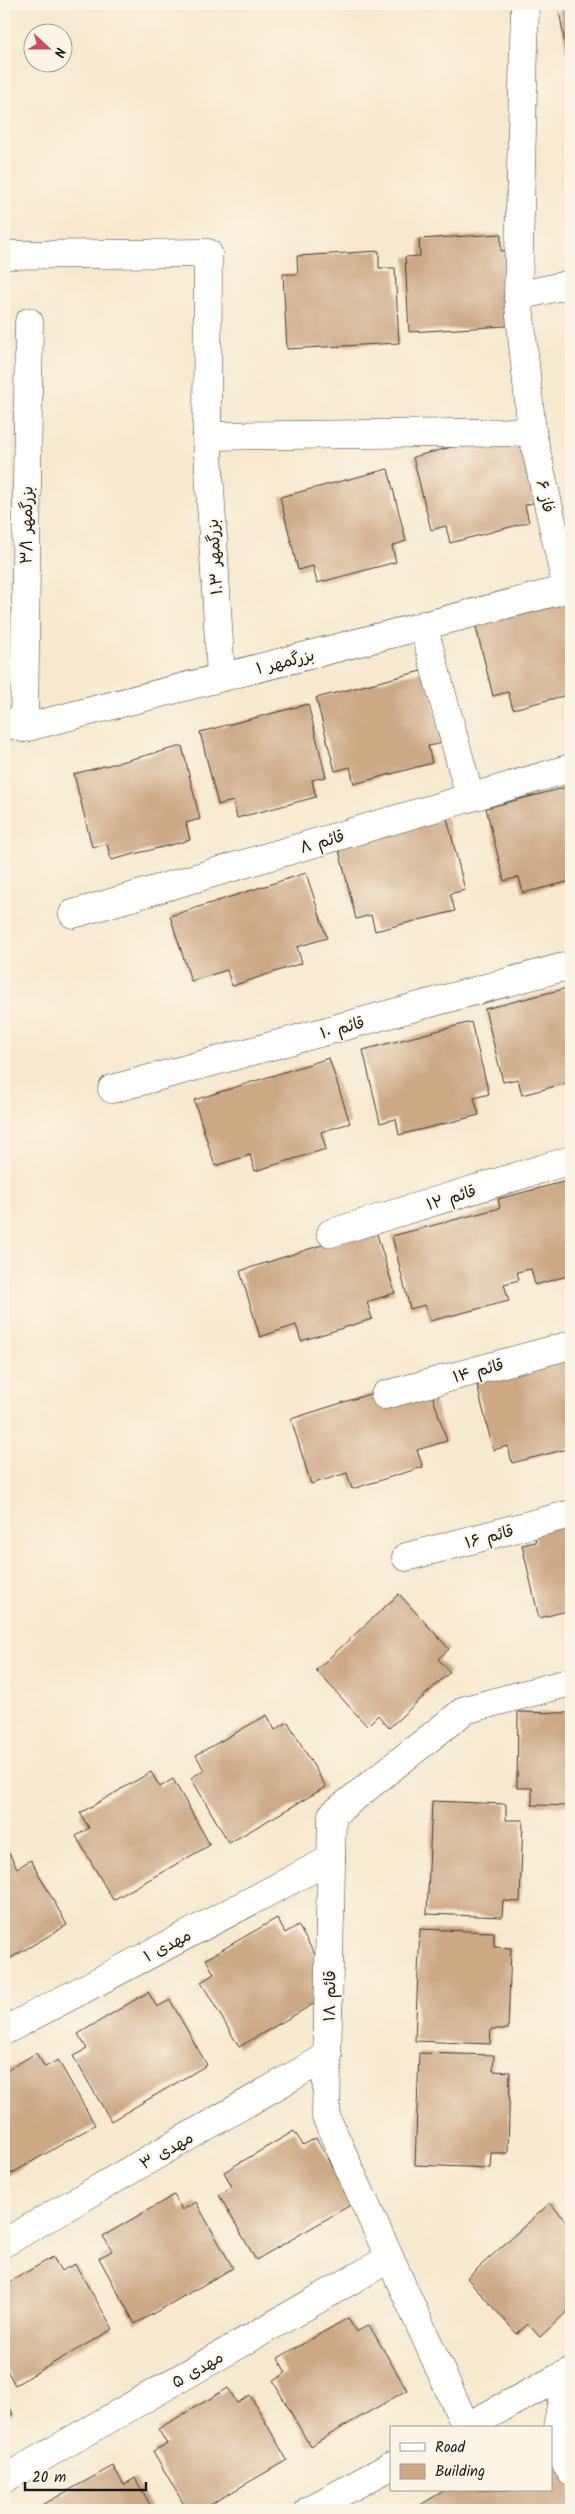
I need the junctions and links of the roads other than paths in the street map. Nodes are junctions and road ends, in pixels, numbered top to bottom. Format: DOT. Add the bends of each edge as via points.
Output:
graph roads {
  1 [pos="525,4"];
  2 [pos="4,254"];
  3 [pos="571,284"];
  4 [pos="518,296"];
  5 [pos="29,322"];
  6 [pos="532,432"];
  7 [pos="207,436"];
  8 [pos="569,589"];
  9 [pos="423,625"];
  10 [pos="221,677"];
  11 [pos="14,725"];
  12 [pos="571,768"];
  13 [pos="470,797"];
  14 [pos="74,914"];
  15 [pos="571,965"];
  16 [pos="112,1089"];
  17 [pos="571,1160"];
  18 [pos="331,1233"];
  19 [pos="571,1345"];
  20 [pos="385,1395"];
  21 [pos="571,1514"];
  22 [pos="406,1557"];
  23 [pos="571,1682"];
  24 [pos="331,1859"];
  25 [pos="4,2031"];
  26 [pos="328,2056"];
  27 [pos="4,2243"];
  28 [pos="390,2258"];
  29 [pos="571,2371"];
  30 [pos="571,2382"];
  31 [pos="465,2426"];
  32 [pos="467,2426"];
  33 [pos="390,2467"];
  34 [pos="571,2472"];
  35 [pos="4,2479"];
  36 [pos="309,2510"];
  1 -- 4 [label="street, فاز ۶"];
  2 -- 7 [label="street, بزرگمهر ۱.۳" via="208,252"];
  3 -- 4 [label="street"];
  4 -- 6 [label="street, فاز ۶"];
  5 -- 11 [label="street, بزرگمهر ۳/۱"];
  6 -- 7 [label="street"];
  6 -- 8 [label="street, فاز ۶"];
  7 -- 10 [label="street, بزرگمهر ۱.۳"];
  8 -- 9 [label="street, بزرگمهر ۱"];
  9 -- 10 [label="street, بزرگمهر ۱"];
  9 -- 13 [label="street"];
  10 -- 11 [label="street, بزرگمهر ۱"];
  12 -- 13 [label="street, قائم ۸"];
  13 -- 14 [label="street, قائم ۸"];
  15 -- 16 [label="street, قائم ۱۰"];
  17 -- 18 [label="street, قائم ۱۲"];
  19 -- 20 [label="street, قائم ۱۴"];
  21 -- 22 [label="street, قائم ۱۶"];
  23 -- 24 [label="street, قائم ۱۸" via="465,1710 332,1815"];
  24 -- 25 [label="street, مهدی ۱"];
  24 -- 26 [label="street, قائم ۱۸"];
  26 -- 27 [label="street, مهدی ۳"];
  26 -- 28 [label="street, قائم ۱۸" via="326,2118"];
  28 -- 31 [label="street, قائم ۱۸"];
  28 -- 35 [label="street, مهدی ۵"];
  29 -- 32 [label="street"];
  30 -- 34 [label="street" via="560,2410 558,2440"];
  33 -- 36 [label="street"];
}
